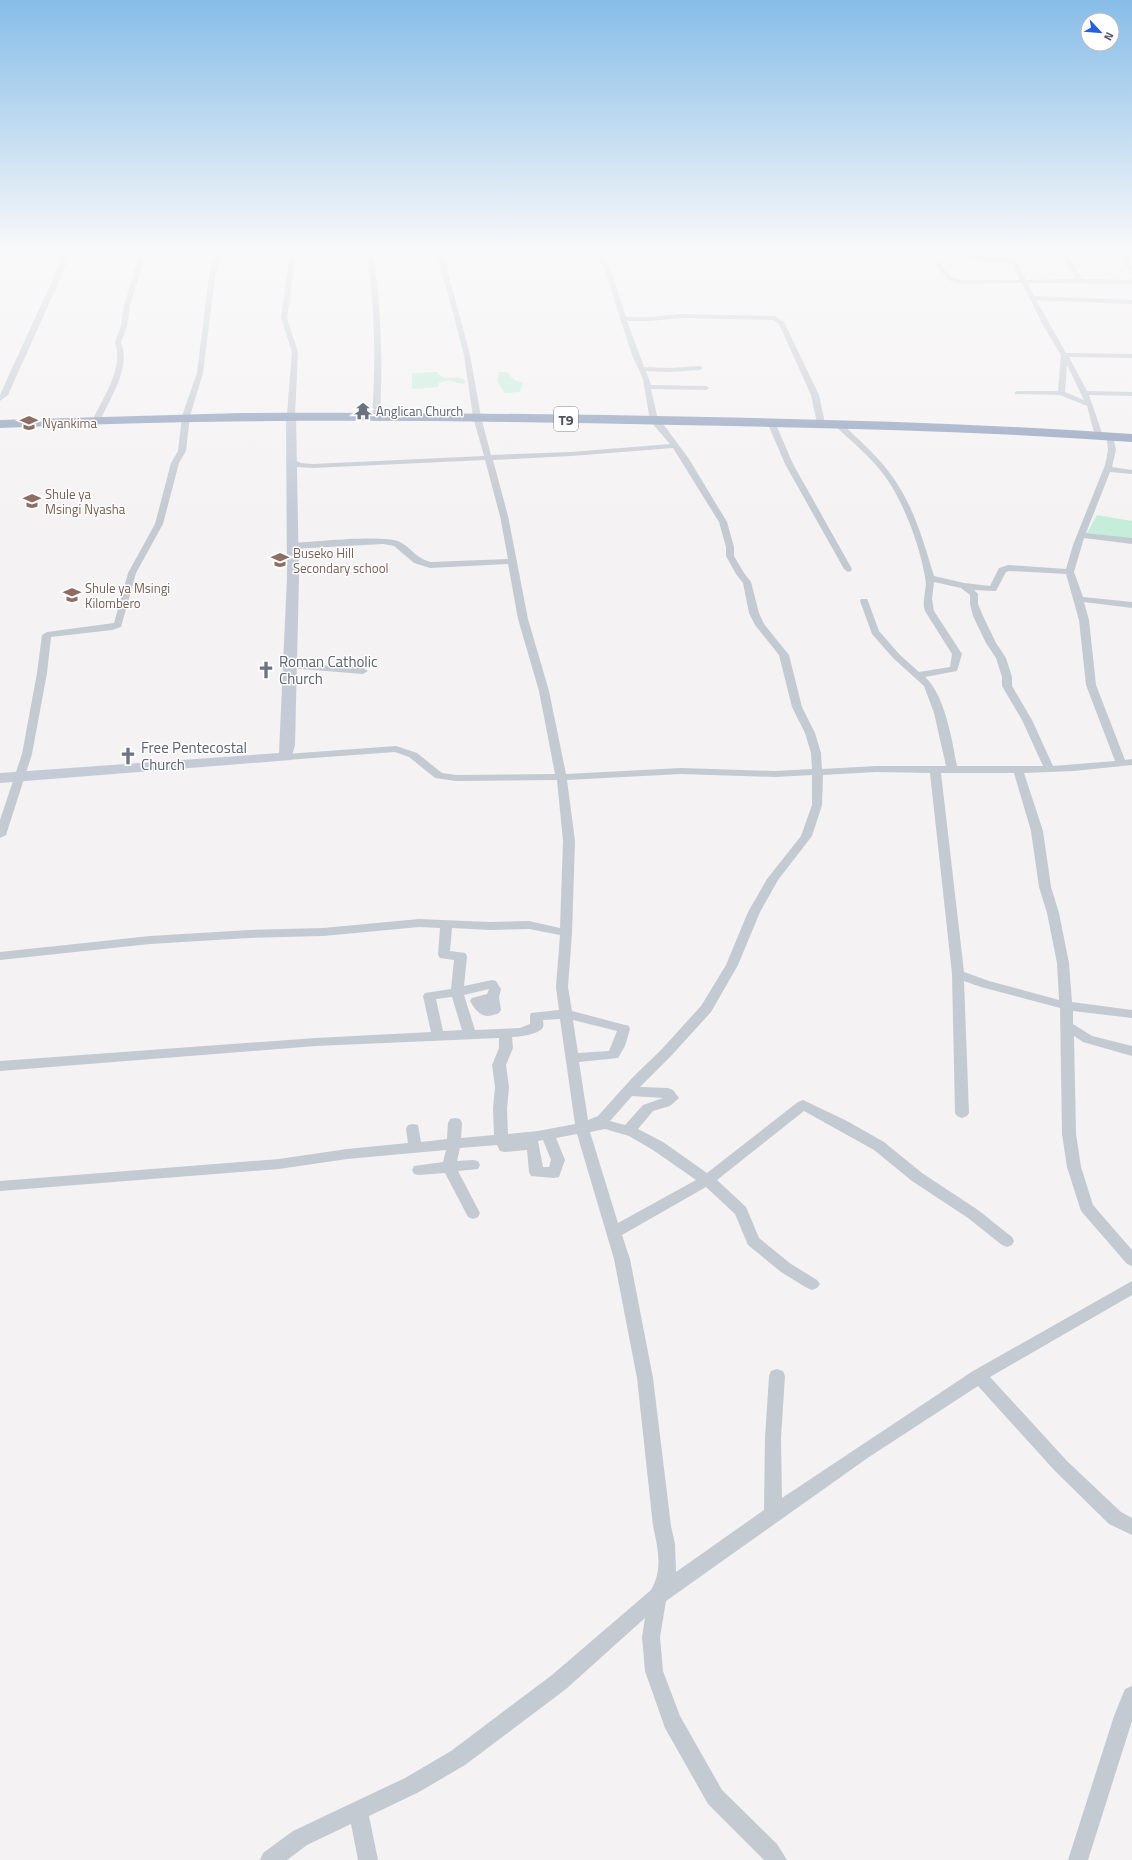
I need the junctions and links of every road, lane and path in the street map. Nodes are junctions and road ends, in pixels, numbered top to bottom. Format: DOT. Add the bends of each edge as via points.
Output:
graph roads {
  1 [pos="29,340"];
  2 [pos="119,340"];
  3 [pos="205,340"];
  4 [pos="291,340"];
  5 [pos="378,340"];
  6 [pos="463,340"];
  7 [pos="630,340"];
  8 [pos="790,340"];
  9 [pos="1056,340"];
  10 [pos="1064,355"];
  11 [pos="1132,356"];
  12 [pos="700,368"];
  13 [pos="641,369"];
  14 [pos="648,387"];
  15 [pos="706,388"];
  16 [pos="1017,393"];
  17 [pos="1061,393"];
  18 [pos="1084,393"];
  19 [pos="1132,394"];
  20 [pos="0,399"];
  21 [pos="1090,406"];
  22 [pos="291,415"];
  23 [pos="186,416"];
  24 [pos="376,416"];
  25 [pos="477,417"];
  26 [pos="97,419"];
  27 [pos="654,421"];
  28 [pos="771,422"];
  29 [pos="821,423"];
  30 [pos="0,424"];
  31 [pos="838,424"];
  32 [pos="1104,436"];
  33 [pos="1132,438"];
  34 [pos="675,446"];
  35 [pos="488,457"];
  36 [pos="291,461"];
  37 [pos="1108,470"];
  38 [pos="1132,472"];
  39 [pos="1081,535"];
  40 [pos="1132,541"];
  41 [pos="292,546"];
  42 [pos="512,561"];
  43 [pos="848,569"];
  44 [pos="1070,572"];
  45 [pos="930,578"];
  46 [pos="964,586"];
  47 [pos="1080,599"];
  48 [pos="864,601"];
  49 [pos="1132,605"];
  50 [pos="291,666"];
  51 [pos="363,672"];
  52 [pos="917,675"];
  53 [pos="286,758"];
  54 [pos="1127,763"];
  55 [pos="1050,768"];
  56 [pos="935,769"];
  57 [pos="952,770"];
  58 [pos="1018,770"];
  59 [pos="818,772"];
  60 [pos="21,776"];
  61 [pos="561,777"];
  62 [pos="0,778"];
  63 [pos="0,835"];
  64 [pos="446,924"];
  65 [pos="566,933"];
  66 [pos="0,956"];
  67 [pos="958,974"];
  68 [pos="457,992"];
  69 [pos="493,997"];
  70 [pos="1067,1006"];
  71 [pos="566,1014"];
  72 [pos="1132,1014"];
  73 [pos="1067,1026"];
  74 [pos="505,1033"];
  75 [pos="470,1035"];
  76 [pos="438,1036"];
  77 [pos="1132,1051"];
  78 [pos="572,1058"];
  79 [pos="0,1066"];
  80 [pos="629,1091"];
  81 [pos="962,1113"];
  82 [pos="455,1123"];
  83 [pos="582,1128"];
  84 [pos="413,1129"];
  85 [pos="628,1131"];
  86 [pos="548,1134"];
  87 [pos="501,1140"];
  88 [pos="454,1144"];
  89 [pos="415,1147"];
  90 [pos="473,1165"];
  91 [pos="449,1167"];
  92 [pos="419,1170"];
  93 [pos="707,1180"];
  94 [pos="0,1186"];
  95 [pos="473,1213"];
  96 [pos="614,1232"];
  97 [pos="1007,1241"];
  98 [pos="1132,1260"];
  99 [pos="812,1284"];
  100 [pos="1132,1287"];
  101 [pos="777,1376"];
  102 [pos="979,1376"];
  103 [pos="773,1514"];
  104 [pos="1132,1527"];
  105 [pos="658,1596"];
  106 [pos="1132,1696"];
  107 [pos="358,1810"];
  108 [pos="270,1860"];
  109 [pos="368,1860"];
  110 [pos="777,1860"];
  111 [pos="1078,1860"];
  1 -- 20 [label="street"];
  2 -- 26 [label="street" via="121,366"];
  3 -- 23 [label="street" via="200,372"];
  4 -- 22 [label="street" via="295,352"];
  5 -- 24 [label="street" via="379,368"];
  6 -- 25 [label="street"];
  7 -- 13 [label="street"];
  8 -- 29 [label="street" via="815,394"];
  9 -- 10 [label="street"];
  10 -- 11 [label="street"];
  10 -- 17 [label="street"];
  10 -- 18 [label="street"];
  12 -- 13 [label="street"];
  13 -- 14 [label="street"];
  14 -- 15 [label="street"];
  14 -- 27 [label="street"];
  16 -- 17 [label="street"];
  17 -- 21 [label="street"];
  18 -- 19 [label="street"];
  18 -- 21 [label="street"];
  21 -- 32 [label="street"];
  22 -- 23 [label="highway, T9"];
  22 -- 24 [label="highway, T9"];
  22 -- 36 [label="street"];
  23 -- 26 [label="highway, T9"];
  23 -- 60 [label="street" via="182,451 175,463 159,524 132,573 118,625 47,635"];
  24 -- 25 [label="highway, T9"];
  25 -- 27 [label="highway, T9"];
  25 -- 35 [label="street"];
  26 -- 30 [label="highway, T9"];
  27 -- 28 [label="highway, T9"];
  27 -- 34 [label="street" via="661,426"];
  28 -- 29 [label="highway, T9"];
  28 -- 43 [label="street" via="789,464"];
  29 -- 31 [label="highway, T9"];
  31 -- 32 [label="highway, T9"];
  31 -- 45 [label="street" via="892,480 905,504"];
  32 -- 33 [label="highway, T9"];
  32 -- 37 [label="street" via="1112,450"];
  34 -- 35 [label="street"];
  34 -- 59 [label="street" via="723,522 730,546 730,556 747,582 754,613 784,655 797,706 816,753"];
  35 -- 36 [label="street" via="314,466"];
  35 -- 42 [label="street" via="504,516"];
  36 -- 41 [label="street"];
  37 -- 38 [label="street"];
  37 -- 39 [label="street"];
  39 -- 40 [label="street"];
  39 -- 44 [label="street"];
  41 -- 42 [label="street" via="383,541 397,544 417,561 430,565"];
  41 -- 50 [label="street"];
  42 -- 61 [label="street" via="523,619 544,691"];
  44 -- 46 [label="street" via="1008,568 1002,570 993,589"];
  44 -- 47 [label="street"];
  45 -- 46 [label="street"];
  45 -- 52 [label="street" via="928,604 932,616 957,654 954,669"];
  46 -- 55 [label="street" via="974,594 978,616 1000,658 1007,677 1007,686"];
  47 -- 49 [label="street"];
  47 -- 54 [label="street" via="1091,685"];
  48 -- 52 [label="street" via="875,632"];
  50 -- 51 [label="street"];
  50 -- 53 [label="street"];
  52 -- 57 [label="street" via="928,685 939,714"];
  53 -- 60 [label="street"];
  53 -- 61 [label="street" via="396,749 413,755 439,776"];
  54 -- 55 [label="street"];
  55 -- 58 [label="street"];
  56 -- 57 [label="street"];
  56 -- 59 [label="street"];
  56 -- 67 [label="street"];
  57 -- 58 [label="street"];
  58 -- 70 [label="street" via="1037,831 1045,887 1061,953"];
  59 -- 61 [label="street" via="775,774 681,771"];
  59 -- 80 [label="street" via="817,806 806,836 773,879 754,912 732,965 706,1009"];
  60 -- 62 [label="street"];
  60 -- 63 [label="street"];
  61 -- 65 [label="street" via="568,841"];
  64 -- 65 [label="street" via="529,925"];
  64 -- 66 [label="street" via="419,923 323,932 150,940"];
  64 -- 68 [label="street" via="444,955 461,956"];
  65 -- 71 [label="street" via="562,986"];
  67 -- 70 [label="street"];
  67 -- 81 [label="street"];
  68 -- 69 [label="street" via="492,984 495,989"];
  68 -- 75 [label="street"];
  68 -- 76 [label="street" via="428,996"];
  70 -- 72 [label="street"];
  70 -- 73 [label="street"];
  71 -- 74 [label="street" via="536,1016 537,1026 522,1032"];
  71 -- 78 [label="street"];
  71 -- 78 [label="street" via="624,1029 613,1055"];
  73 -- 77 [label="street" via="1088,1039"];
  73 -- 98 [label="street" via="1069,1134 1074,1168 1086,1207"];
  74 -- 75 [label="street"];
  74 -- 87 [label="street" via="506,1048 499,1065 502,1087"];
  75 -- 76 [label="street"];
  76 -- 79 [label="street" via="316,1042"];
  78 -- 83 [label="street"];
  80 -- 83 [label="street" via="603,1120"];
  80 -- 85 [label="street" via="668,1093 672,1098 648,1108"];
  82 -- 88 [label="street"];
  83 -- 85 [label="street" via="605,1124"];
  83 -- 86 [label="street"];
  83 -- 96 [label="street"];
  84 -- 89 [label="street"];
  85 -- 93 [label="street" via="658,1146"];
  86 -- 87 [label="street"];
  86 -- 87 [label="street" via="558,1160 554,1173 536,1172 532,1144 506,1147"];
  87 -- 88 [label="street"];
  88 -- 89 [label="street"];
  88 -- 91 [label="street"];
  89 -- 94 [label="street" via="279,1164"];
  90 -- 91 [label="street"];
  91 -- 92 [label="street"];
  91 -- 95 [label="street"];
  93 -- 96 [label="street"];
  93 -- 97 [label="street" via="803,1105 879,1146 917,1177 973,1214"];
  93 -- 99 [label="street" via="741,1211 753,1241 786,1268"];
  96 -- 105 [label="street" via="622,1259 645,1378 661,1519 668,1557 665,1584"];
  100 -- 102 [label="street"];
  101 -- 103 [label="street" via="773,1438"];
  102 -- 103 [label="street"];
  102 -- 104 [label="street" via="1061,1466 1115,1518"];
  103 -- 105 [label="street"];
  105 -- 107 [label="street" via="559,1682 458,1758 412,1785"];
  105 -- 110 [label="street" via="652,1637 654,1671 672,1721 715,1797"];
  106 -- 111 [label="street"];
  107 -- 108 [label="street" via="300,1838"];
  107 -- 109 [label="street"];
}
